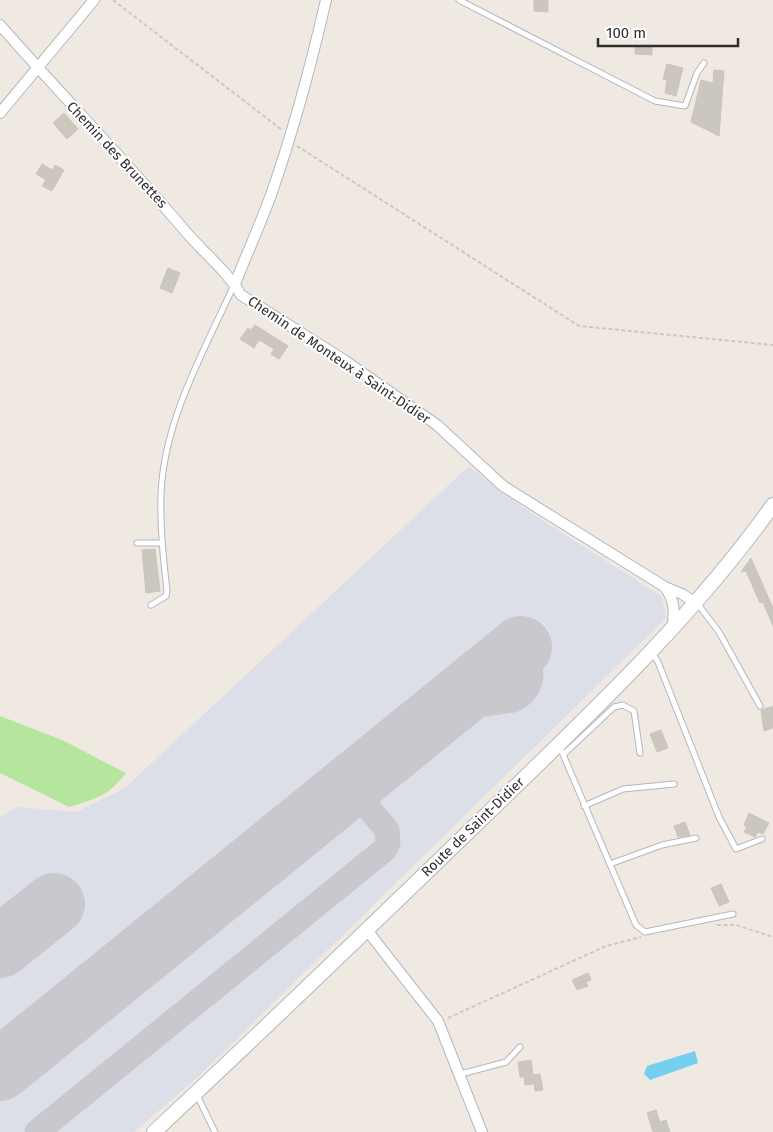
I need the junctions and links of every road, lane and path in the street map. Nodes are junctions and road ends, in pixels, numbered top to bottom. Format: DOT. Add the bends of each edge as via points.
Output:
graph roads {
  1 [pos="94,0"];
  2 [pos="113,0"];
  3 [pos="326,0"];
  4 [pos="459,0"];
  5 [pos="0,25"];
  6 [pos="704,63"];
  7 [pos="37,68"];
  8 [pos="0,114"];
  9 [pos="288,140"];
  10 [pos="235,284"];
  11 [pos="773,345"];
  12 [pos="773,505"];
  13 [pos="136,543"];
  14 [pos="162,543"];
  15 [pos="668,591"];
  16 [pos="152,605"];
  17 [pos="694,606"];
  18 [pos="672,630"];
  19 [pos="651,652"];
  20 [pos="760,706"];
  21 [pos="561,749"];
  22 [pos="640,753"];
  23 [pos="674,784"];
  24 [pos="584,806"];
  25 [pos="696,838"];
  26 [pos="762,839"];
  27 [pos="610,864"];
  28 [pos="733,914"];
  29 [pos="715,925"];
  30 [pos="366,929"];
  31 [pos="646,937"];
  32 [pos="773,937"];
  33 [pos="438,1021"];
  34 [pos="520,1046"];
  35 [pos="461,1074"];
  36 [pos="195,1092"];
  37 [pos="154,1132"];
  38 [pos="215,1132"];
  39 [pos="482,1132"];
  1 -- 7 [label="street"];
  2 -- 9 [label="path" via="284,131"];
  3 -- 9 [label="street"];
  4 -- 6 [label="lane" via="655,101 686,106 697,73"];
  5 -- 7 [label="street, Chemin des Brunettes"];
  7 -- 8 [label="street"];
  7 -- 10 [label="street, Chemin des Brunettes"];
  9 -- 10 [label="street" via="272,193"];
  9 -- 11 [label="path" via="579,326"];
  10 -- 14 [label="lane" via="172,432 161,493"];
  10 -- 15 [label="street, Chemin de Monteux à Saint-Didier" via="241,294 437,425 503,486"];
  12 -- 17 [label="main road, Route de Saint-Didier"];
  13 -- 14 [label="lane"];
  14 -- 16 [label="lane" via="166,596"];
  15 -- 17 [label="street, Chemin de Monteux à Saint-Didier" via="682,594"];
  15 -- 18 [label="street" via="674,608"];
  17 -- 18 [label="main road, Route de Saint-Didier"];
  17 -- 20 [label="lane" via="720,632"];
  18 -- 19 [label="main road, Route de Saint-Didier"];
  19 -- 21 [label="main road, Route de Saint-Didier"];
  19 -- 26 [label="lane" via="658,662 719,817 736,849"];
  21 -- 22 [label="lane" via="614,707 623,705 634,711"];
  21 -- 24 [label="lane"];
  21 -- 30 [label="main road, Route de Saint-Didier"];
  23 -- 24 [label="lane" via="623,789"];
  24 -- 27 [label="lane"];
  25 -- 27 [label="lane" via="662,845"];
  27 -- 28 [label="lane" via="636,925 645,932"];
  29 -- 32 [label="path" via="736,925"];
  30 -- 33 [label="street"];
  30 -- 36 [label="main road, Route de Saint-Didier"];
  31 -- 33 [label="path" via="606,946 458,1015"];
  33 -- 35 [label="street"];
  34 -- 35 [label="lane" via="506,1062"];
  35 -- 39 [label="street"];
  36 -- 37 [label="main road, Route de Saint-Didier"];
  36 -- 38 [label="lane"];
}
